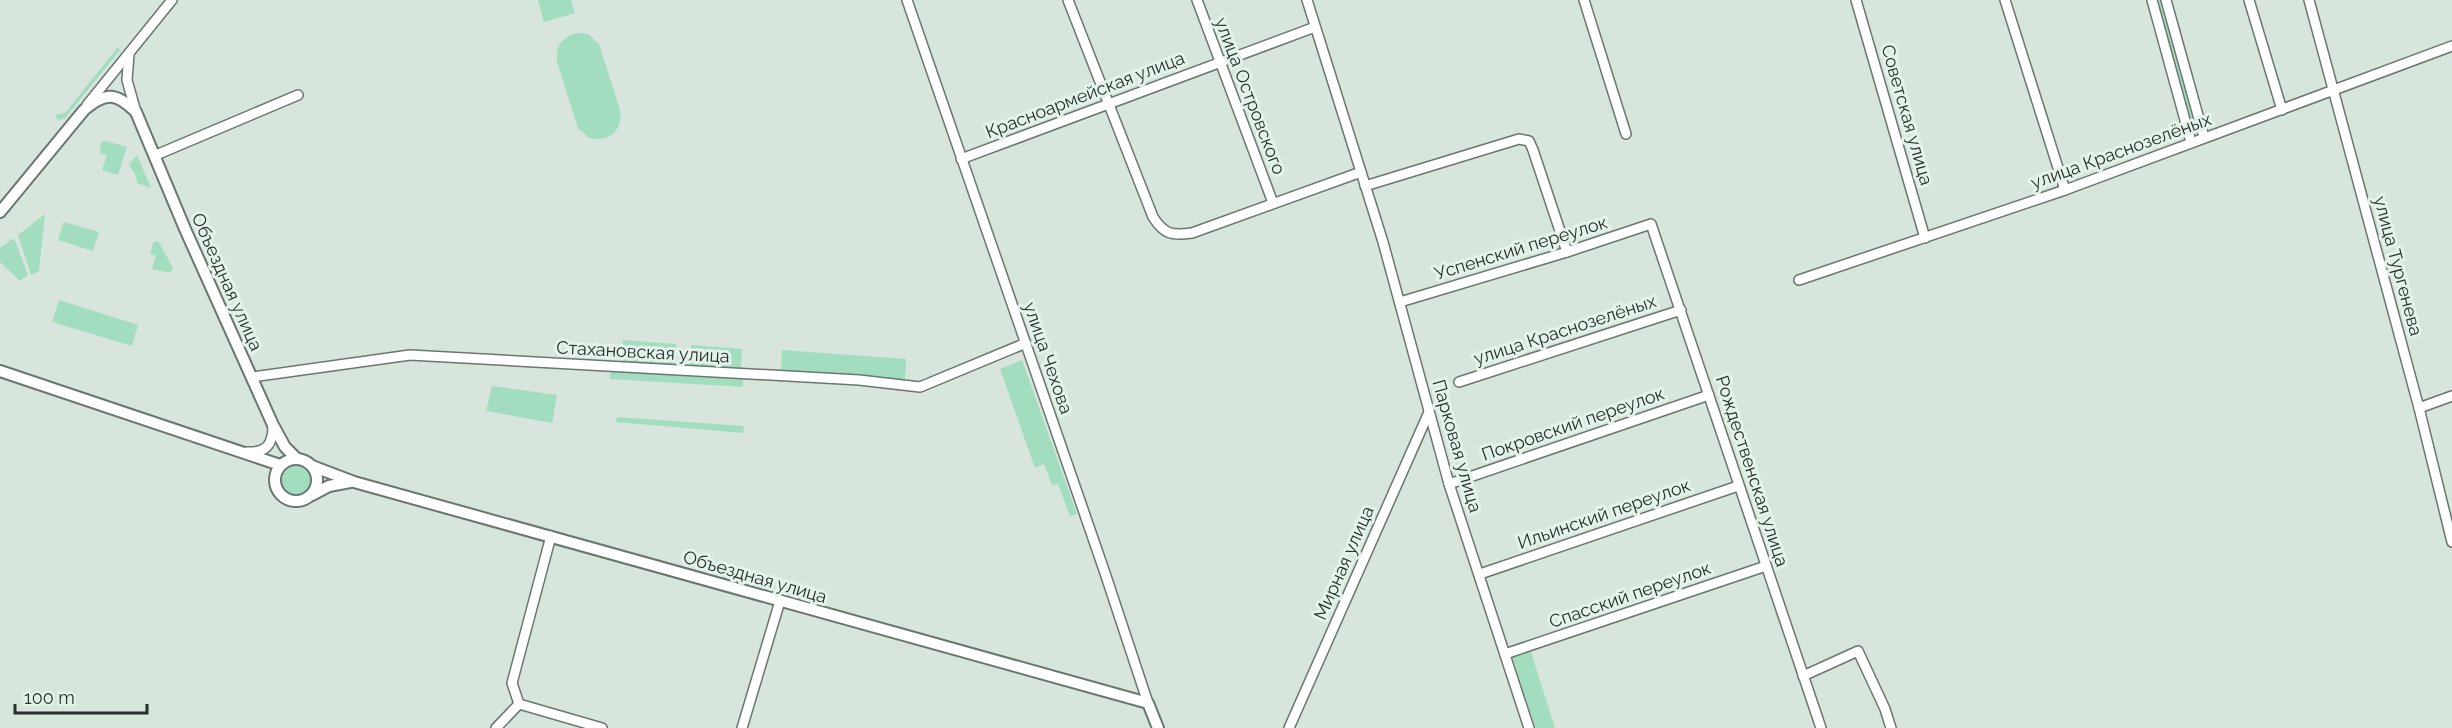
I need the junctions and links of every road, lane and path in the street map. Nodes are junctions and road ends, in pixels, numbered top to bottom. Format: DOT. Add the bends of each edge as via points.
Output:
graph roads {
  1 [pos="172,0"];
  2 [pos="907,0"];
  3 [pos="1068,0"];
  4 [pos="1197,0"];
  5 [pos="1306,0"];
  6 [pos="1584,0"];
  7 [pos="1856,0"];
  8 [pos="2005,0"];
  9 [pos="2152,0"];
  10 [pos="2166,0"];
  11 [pos="2250,0"];
  12 [pos="2309,0"];
  13 [pos="1315,27"];
  14 [pos="2452,46"];
  15 [pos="129,54"];
  16 [pos="1220,61"];
  17 [pos="2333,91"];
  18 [pos="298,94"];
  19 [pos="1109,105"];
  20 [pos="84,110"];
  21 [pos="2282,110"];
  22 [pos="136,112"];
  23 [pos="1626,134"];
  24 [pos="2204,137"];
  25 [pos="2191,142"];
  26 [pos="156,155"];
  27 [pos="961,159"];
  28 [pos="1361,172"];
  29 [pos="1365,186"];
  30 [pos="2065,190"];
  31 [pos="1273,203"];
  32 [pos="0,212"];
  33 [pos="1651,224"];
  34 [pos="1925,238"];
  35 [pos="1567,252"];
  36 [pos="1798,280"];
  37 [pos="1400,302"];
  38 [pos="1681,309"];
  39 [pos="1026,344"];
  40 [pos="0,371"];
  41 [pos="252,377"];
  42 [pos="1459,382"];
  43 [pos="1709,395"];
  44 [pos="2452,396"];
  45 [pos="2419,408"];
  46 [pos="1429,412"];
  47 [pos="273,425"];
  48 [pos="242,452"];
  49 [pos="297,459"];
  50 [pos="280,465"];
  51 [pos="312,466"];
  52 [pos="354,482"];
  53 [pos="1449,484"];
  54 [pos="1738,486"];
  55 [pos="309,497"];
  56 [pos="552,537"];
  57 [pos="2452,542"];
  58 [pos="1766,566"];
  59 [pos="1480,574"];
  60 [pos="780,601"];
  61 [pos="1505,654"];
  62 [pos="1803,676"];
  63 [pos="1148,703"];
  64 [pos="519,704"];
  65 [pos="496,728"];
  66 [pos="602,728"];
  67 [pos="742,728"];
  68 [pos="1158,728"];
  69 [pos="1289,728"];
  70 [pos="1529,728"];
  71 [pos="1821,728"];
  72 [pos="1891,728"];
  1 -- 15 [label="street"];
  2 -- 27 [label="street, улица Чехова"];
  3 -- 19 [label="street"];
  4 -- 16 [label="street, улица Островского"];
  5 -- 13 [label="street, Парковая улица"];
  6 -- 23 [label="street"];
  7 -- 34 [label="street, Советская улица"];
  8 -- 30 [label="street"];
  9 -- 25 [label="street"];
  10 -- 24 [label="street"];
  11 -- 21 [label="street"];
  12 -- 17 [label="street, улица Тургенева"];
  13 -- 16 [label="street, Красноармейская улица"];
  13 -- 28 [label="street, Парковая улица"];
  14 -- 17 [label="street, улица Краснозелёных"];
  15 -- 20 [label="street"];
  15 -- 22 [label="street, Объездная улица" via="127,80"];
  16 -- 19 [label="street, Красноармейская улица"];
  16 -- 31 [label="street, улица Островского"];
  17 -- 21 [label="street, улица Краснозелёных"];
  17 -- 45 [label="street, улица Тургенева"];
  18 -- 26 [label="street"];
  19 -- 27 [label="street, Красноармейская улица"];
  19 -- 31 [label="street" via="1160,228 1174,236 1192,233"];
  20 -- 22 [label="main road" via="98,100 120,97"];
  20 -- 32 [label="main road"];
  21 -- 24 [label="street, улица Краснозелёных"];
  22 -- 26 [label="main road, Объездная улица"];
  24 -- 25 [label="street, улица Краснозелёных"];
  25 -- 30 [label="street, улица Краснозелёных"];
  26 -- 41 [label="main road, Объездная улица"];
  27 -- 39 [label="street, улица Чехова"];
  28 -- 29 [label="street, Парковая улица"];
  28 -- 31 [label="street"];
  29 -- 35 [label="street" via="1519,138 1529,141"];
  29 -- 37 [label="street, Парковая улица"];
  30 -- 34 [label="street, улица Краснозелёных"];
  33 -- 35 [label="street, Успенский переулок"];
  33 -- 38 [label="street, Рождественская улица"];
  34 -- 36 [label="street, улица Краснозелёных"];
  35 -- 37 [label="street, Успенский переулок"];
  37 -- 46 [label="street, Парковая улица"];
  38 -- 42 [label="street, улица Краснозелёных"];
  38 -- 43 [label="street, Рождественская улица"];
  39 -- 41 [label="street, Стахановская улица" via="920,387 859,380 410,355"];
  39 -- 63 [label="street, улица Чехова"];
  40 -- 48 [label="main road"];
  41 -- 47 [label="main road, Объездная улица"];
  43 -- 53 [label="street, Покровский переулок"];
  43 -- 54 [label="street, Рождественская улица"];
  44 -- 45 [label="street"];
  45 -- 57 [label="street, улица Тургенева"];
  46 -- 53 [label="street, Парковая улица"];
  46 -- 69 [label="street, Мирная улица"];
  47 -- 48 [label="street" via="269,447"];
  47 -- 49 [label="main road, Объездная улица"];
  48 -- 50 [label="main road"];
  49 -- 50 [label="main road"];
  49 -- 51 [label="main road"];
  50 -- 55 [label="main road" via="274,478 280,496 291,502"];
  51 -- 52 [label="main road, Объездная улица"];
  51 -- 55 [label="main road" via="316,486"];
  52 -- 55 [label="main road" via="328,486"];
  52 -- 56 [label="main road, Объездная улица"];
  53 -- 59 [label="street, Парковая улица"];
  54 -- 58 [label="street, Рождественская улица"];
  54 -- 59 [label="street, Ильинский переулок"];
  56 -- 60 [label="main road, Объездная улица"];
  56 -- 64 [label="street" via="512,683"];
  58 -- 61 [label="street, Спасский переулок"];
  58 -- 62 [label="street, Рождественская улица"];
  59 -- 61 [label="street, Парковая улица"];
  60 -- 63 [label="main road, Объездная улица"];
  60 -- 67 [label="street"];
  61 -- 70 [label="street, Парковая улица"];
  62 -- 71 [label="street, Рождественская улица"];
  62 -- 72 [label="street" via="1858,651"];
  63 -- 68 [label="main road, улица Чехова"];
  64 -- 65 [label="street"];
  64 -- 66 [label="street"];
}
